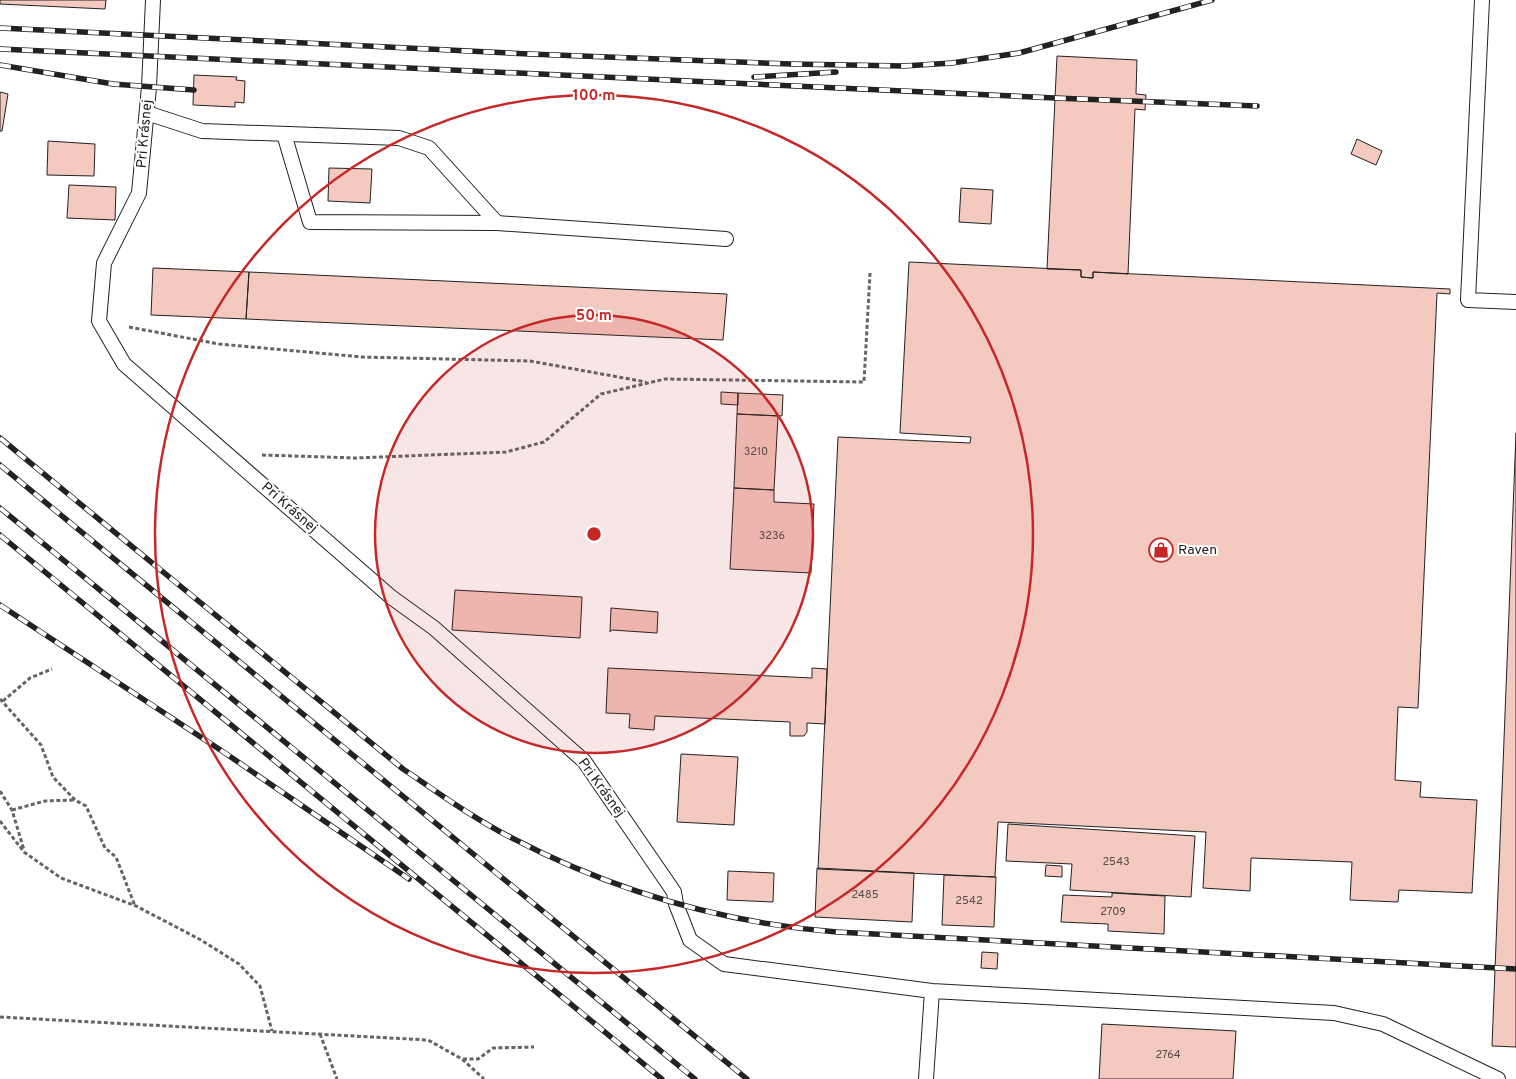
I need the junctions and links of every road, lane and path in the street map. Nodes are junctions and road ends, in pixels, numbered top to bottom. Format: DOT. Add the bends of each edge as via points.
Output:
graph roads {
  1 [pos="152,0"];
  2 [pos="1482,0"];
  3 [pos="146,113"];
  4 [pos="284,134"];
  5 [pos="496,223"];
  6 [pos="726,239"];
  7 [pos="870,273"];
  8 [pos="1516,302"];
  9 [pos="99,321"];
  10 [pos="649,382"];
  11 [pos="226,453"];
  12 [pos="52,669"];
  13 [pos="1,700"];
  14 [pos="0,791"];
  15 [pos="75,800"];
  16 [pos="12,810"];
  17 [pos="0,821"];
  18 [pos="24,852"];
  19 [pos="136,906"];
  20 [pos="932,991"];
  21 [pos="0,1017"];
  22 [pos="272,1031"];
  23 [pos="320,1034"];
  24 [pos="534,1047"];
  25 [pos="462,1059"];
  26 [pos="337,1079"];
  27 [pos="484,1079"];
  28 [pos="926,1079"];
  29 [pos="1498,1079"];
  1 -- 3 [label="lane, Pri Krásnej"];
  2 -- 8 [label="lane" via="1468,300"];
  3 -- 4 [label="lane" via="202,131"];
  3 -- 9 [label="lane, Pri Krásnej" via="139,192 104,263"];
  4 -- 5 [label="lane" via="399,138 429,148"];
  4 -- 5 [label="lane" via="310,222"];
  5 -- 6 [label="lane"];
  7 -- 10 [label="path" via="864,382 664,379"];
  9 -- 10 [label="path" via="219,344 362,357 530,361"];
  9 -- 11 [label="lane, Pri Krásnej" via="124,364"];
  10 -- 11 [label="path" via="601,394 544,442 506,452 356,458"];
  11 -- 20 [label="lane, Pri Krásnej" via="392,597 434,628 584,762 674,892 690,940 724,964"];
  12 -- 13 [label="path" via="30,678"];
  13 -- 15 [label="path" via="40,745 53,777"];
  14 -- 16 [label="path"];
  15 -- 16 [label="path" via="45,801"];
  15 -- 19 [label="path" via="86,806 105,848 116,857"];
  16 -- 18 [label="path"];
  17 -- 18 [label="path"];
  18 -- 19 [label="path" via="61,878"];
  19 -- 22 [label="path" via="239,964 260,986"];
  20 -- 28 [label="lane"];
  20 -- 29 [label="lane" via="1334,1013 1383,1024"];
  21 -- 22 [label="path"];
  22 -- 23 [label="path"];
  23 -- 25 [label="path" via="428,1040"];
  23 -- 26 [label="path"];
  24 -- 25 [label="path" via="493,1048 478,1059"];
  25 -- 27 [label="path"];
}
